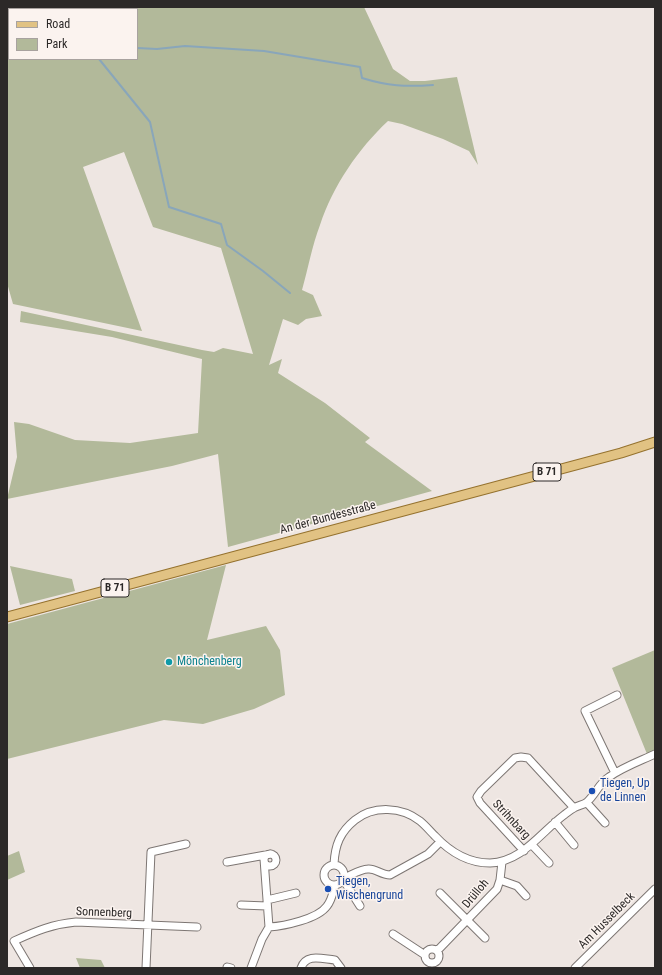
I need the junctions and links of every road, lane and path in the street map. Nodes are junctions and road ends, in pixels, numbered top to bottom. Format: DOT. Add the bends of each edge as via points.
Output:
graph roads {
  1 [pos="655,442"];
  2 [pos="7,617"];
  3 [pos="617,695"];
  4 [pos="655,754"];
  5 [pos="615,773"];
  6 [pos="587,802"];
  7 [pos="574,808"];
  8 [pos="555,822"];
  9 [pos="605,823"];
  10 [pos="440,842"];
  11 [pos="186,844"];
  12 [pos="532,844"];
  13 [pos="574,845"];
  14 [pos="524,851"];
  15 [pos="271,854"];
  16 [pos="264,860"];
  17 [pos="227,862"];
  18 [pos="502,862"];
  19 [pos="549,863"];
  20 [pos="334,864"];
  21 [pos="343,879"];
  22 [pos="500,880"];
  23 [pos="334,885"];
  24 [pos="655,889"];
  25 [pos="296,893"];
  26 [pos="440,893"];
  27 [pos="526,896"];
  28 [pos="267,903"];
  29 [pos="241,905"];
  30 [pos="360,906"];
  31 [pos="467,920"];
  32 [pos="148,925"];
  33 [pos="197,927"];
  34 [pos="269,927"];
  35 [pos="393,934"];
  36 [pos="485,938"];
  37 [pos="437,951"];
  38 [pos="425,955"];
  39 [pos="434,965"];
  40 [pos="30,968"];
  41 [pos="146,968"];
  42 [pos="251,968"];
  43 [pos="301,968"];
  44 [pos="341,968"];
  45 [pos="576,968"];
  1 -- 2 [label="main road, An der Bundesstraße / B 71"];
  3 -- 5 [label="street" via="585,711"];
  4 -- 5 [label="street"];
  5 -- 6 [label="street" via="600,783"];
  6 -- 7 [label="street"];
  6 -- 9 [label="street"];
  7 -- 8 [label="street"];
  7 -- 14 [label="street, Strihnbarg" via="528,758 515,758 477,797"];
  8 -- 12 [label="street"];
  8 -- 13 [label="street"];
  10 -- 18 [label="street" via="461,857 476,863"];
  10 -- 20 [label="street" via="410,814 379,809 359,817 342,832"];
  10 -- 21 [label="street" via="428,854 390,875 368,869"];
  11 -- 32 [label="street" via="151,852"];
  12 -- 14 [label="street"];
  12 -- 19 [label="street"];
  14 -- 18 [label="street"];
  15 -- 16 [label="street"];
  15 -- 16 [label="street" via="276,858 275,864 268,866"];
  15 -- 17 [label="street"];
  16 -- 28 [label="street"];
  18 -- 22 [label="street, Drülloh"];
  20 -- 21 [label="street" via="343,870"];
  20 -- 23 [label="street" via="327,866 323,874 325,881"];
  21 -- 23 [label="street"];
  21 -- 30 [label="street"];
  22 -- 27 [label="street, Drülloh" via="517,886"];
  22 -- 31 [label="street, Drülloh" via="497,889"];
  23 -- 34 [label="street" via="330,902 320,913 293,923"];
  24 -- 45 [label="street, Am Husselbeck"];
  25 -- 28 [label="street"];
  26 -- 31 [label="street, Drülloh"];
  28 -- 29 [label="street"];
  28 -- 34 [label="street"];
  31 -- 36 [label="street, Drülloh"];
  31 -- 37 [label="street, Drülloh"];
  32 -- 33 [label="street, Sonnenberg"];
  32 -- 40 [label="street, Sonnenberg" via="76,922 42,928 14,941"];
  32 -- 41 [label="street"];
  34 -- 42 [label="street"];
  35 -- 38 [label="street, Drülloh"];
  37 -- 38 [label="street, Drülloh" via="430,949"];
  37 -- 39 [label="street, Drülloh" via="439,956"];
  38 -- 39 [label="street, Drülloh"];
  43 -- 44 [label="street" via="308,958 313,958 335,960"];
}
